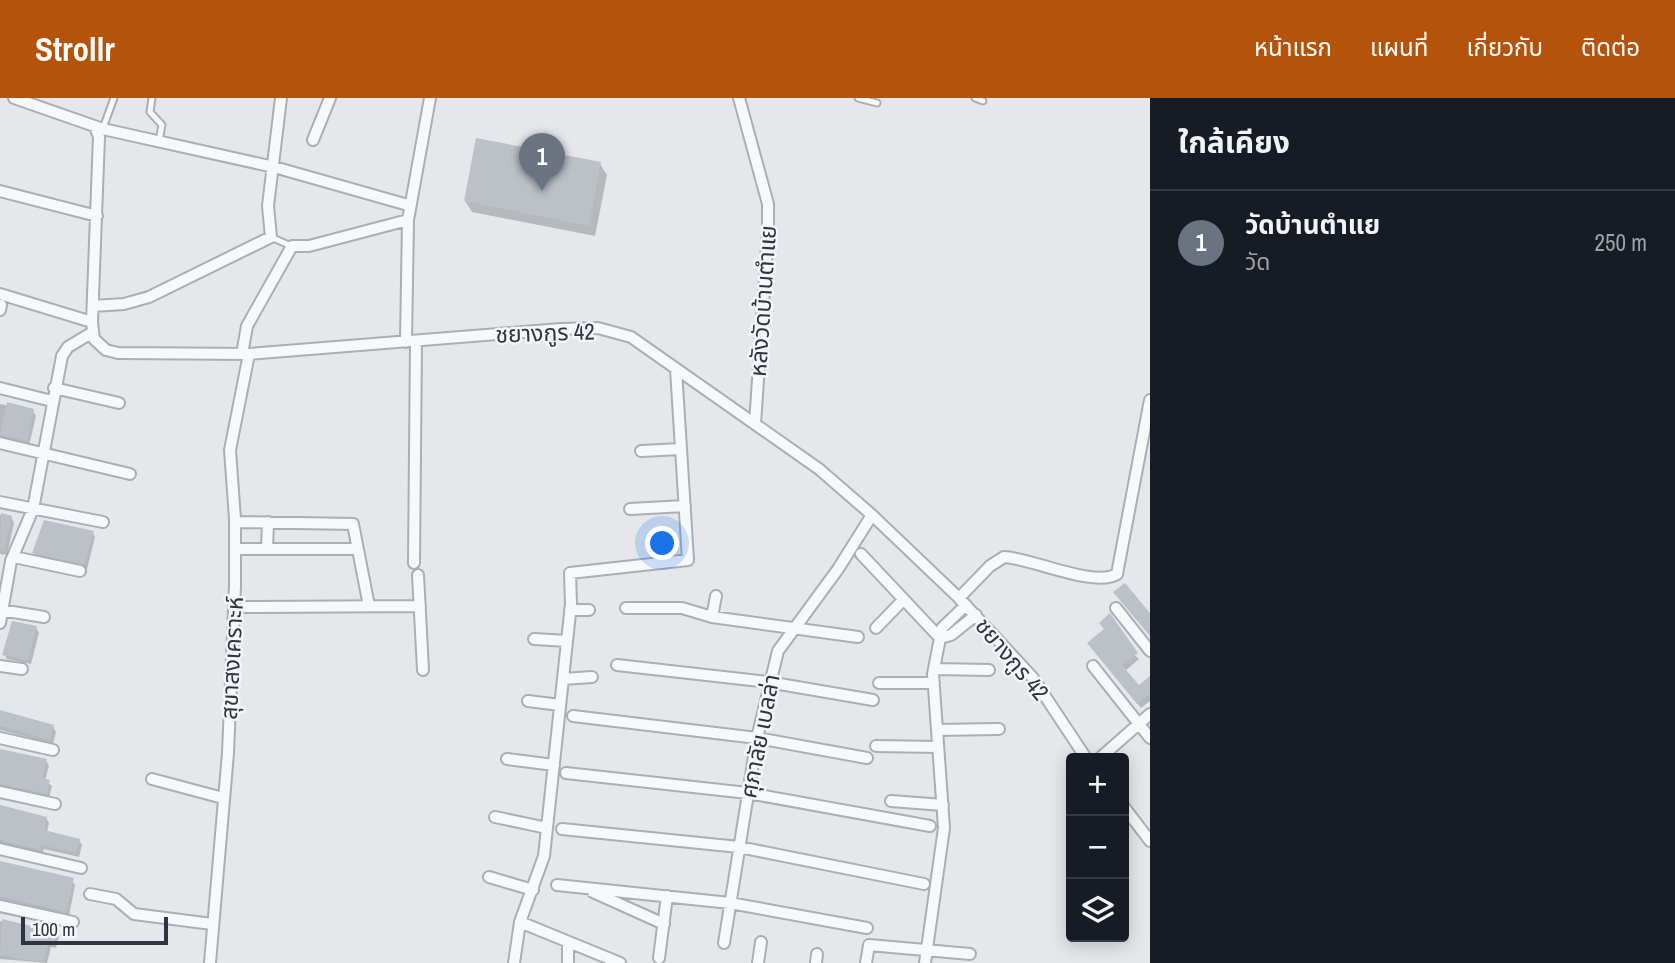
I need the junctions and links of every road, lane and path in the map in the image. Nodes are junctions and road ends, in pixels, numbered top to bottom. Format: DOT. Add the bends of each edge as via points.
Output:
graph roads {
  1 [pos="14,98"];
  2 [pos="114,98"];
  3 [pos="152,98"];
  4 [pos="281,98"];
  5 [pos="330,98"];
  6 [pos="430,98"];
  7 [pos="739,98"];
  8 [pos="858,98"];
  9 [pos="975,98"];
  10 [pos="983,102"];
  11 [pos="877,103"];
  12 [pos="48,104"];
  13 [pos="99,128"];
  14 [pos="313,140"];
  15 [pos="159,141"];
  16 [pos="274,167"];
  17 [pos="0,191"];
  18 [pos="408,205"];
  19 [pos="97,216"];
  20 [pos="408,220"];
  21 [pos="271,237"];
  22 [pos="292,246"];
  23 [pos="0,303"];
  24 [pos="93,306"];
  25 [pos="92,327"];
  26 [pos="411,342"];
  27 [pos="246,354"];
  28 [pos="676,369"];
  29 [pos="0,388"];
  30 [pos="54,388"];
  31 [pos="52,401"];
  32 [pos="1150,401"];
  33 [pos="119,403"];
  34 [pos="755,424"];
  35 [pos="0,443"];
  36 [pos="681,449"];
  37 [pos="642,451"];
  38 [pos="45,453"];
  39 [pos="130,474"];
  40 [pos="0,502"];
  41 [pos="685,506"];
  42 [pos="33,509"];
  43 [pos="630,509"];
  44 [pos="872,515"];
  45 [pos="103,522"];
  46 [pos="235,522"];
  47 [pos="268,522"];
  48 [pos="235,549"];
  49 [pos="267,549"];
  50 [pos="358,549"];
  51 [pos="861,554"];
  52 [pos="8,559"];
  53 [pos="414,563"];
  54 [pos="80,571"];
  55 [pos="418,575"];
  56 [pos="716,596"];
  57 [pos="903,600"];
  58 [pos="963,601"];
  59 [pos="369,606"];
  60 [pos="420,606"];
  61 [pos="245,607"];
  62 [pos="626,608"];
  63 [pos="1116,608"];
  64 [pos="570,610"];
  65 [pos="589,610"];
  66 [pos="1,611"];
  67 [pos="976,615"];
  68 [pos="712,617"];
  69 [pos="44,618"];
  70 [pos="0,623"];
  71 [pos="796,627"];
  72 [pos="876,628"];
  73 [pos="858,636"];
  74 [pos="940,638"];
  75 [pos="534,639"];
  76 [pos="567,641"];
  77 [pos="1150,651"];
  78 [pos="617,665"];
  79 [pos="0,666"];
  80 [pos="1093,666"];
  81 [pos="934,668"];
  82 [pos="22,669"];
  83 [pos="423,670"];
  84 [pos="989,670"];
  85 [pos="592,677"];
  86 [pos="563,679"];
  87 [pos="768,682"];
  88 [pos="879,683"];
  89 [pos="934,683"];
  90 [pos="873,700"];
  91 [pos="528,701"];
  92 [pos="560,705"];
  93 [pos="1150,714"];
  94 [pos="573,716"];
  95 [pos="1139,724"];
  96 [pos="999,729"];
  97 [pos="937,730"];
  98 [pos="0,738"];
  99 [pos="757,738"];
  100 [pos="1150,738"];
  101 [pos="876,746"];
  102 [pos="938,747"];
  103 [pos="52,750"];
  104 [pos="1083,753"];
  105 [pos="1106,753"];
  106 [pos="867,758"];
  107 [pos="507,759"];
  108 [pos="554,765"];
  109 [pos="566,773"];
  110 [pos="152,779"];
  111 [pos="0,792"];
  112 [pos="748,793"];
  113 [pos="223,799"];
  114 [pos="891,801"];
  115 [pos="55,804"];
  116 [pos="943,805"];
  117 [pos="1129,814"];
  118 [pos="495,817"];
  119 [pos="930,826"];
  120 [pos="547,828"];
  121 [pos="562,829"];
  122 [pos="1150,841"];
  123 [pos="739,847"];
  124 [pos="0,849"];
  125 [pos="81,868"];
  126 [pos="488,877"];
  127 [pos="925,884"];
  128 [pos="557,885"];
  129 [pos="583,887"];
  130 [pos="533,890"];
  131 [pos="90,894"];
  132 [pos="667,896"];
  133 [pos="730,903"];
  134 [pos="0,906"];
  135 [pos="73,922"];
  136 [pos="520,922"];
  137 [pos="212,924"];
  138 [pos="664,924"];
  139 [pos="867,929"];
  140 [pos="761,942"];
  141 [pos="568,943"];
  142 [pos="723,943"];
  143 [pos="927,950"];
  144 [pos="970,954"];
  145 [pos="659,958"];
  146 [pos="210,963"];
  147 [pos="514,963"];
  148 [pos="568,963"];
  149 [pos="620,963"];
  150 [pos="758,963"];
  151 [pos="866,963"];
  152 [pos="925,963"];
  1 -- 12 [label="street"];
  2 -- 13 [label="lane"];
  3 -- 15 [label="lane" via="150,112 162,125"];
  4 -- 16 [label="street"];
  5 -- 14 [label="street"];
  6 -- 18 [label="street"];
  7 -- 34 [label="street, หลังวัดบ้านตำแย" via="768,204"];
  8 -- 11 [label="lane"];
  9 -- 10 [label="lane"];
  12 -- 13 [label="street"];
  13 -- 15 [label="street"];
  13 -- 19 [label="street"];
  15 -- 16 [label="street"];
  16 -- 18 [label="street"];
  16 -- 21 [label="street" via="268,206"];
  17 -- 19 [label="street"];
  18 -- 20 [label="street"];
  19 -- 24 [label="street"];
  20 -- 22 [label="street" via="309,246"];
  20 -- 26 [label="street"];
  21 -- 22 [label="lane"];
  21 -- 24 [label="street" via="149,297"];
  22 -- 27 [label="street, สุขาสงเคราะห์" via="247,326"];
  23 -- 25 [label="street"];
  24 -- 25 [label="street"];
  25 -- 27 [label="street, ชยางกูร 42" via="100,345 118,353"];
  25 -- 30 [label="street" via="62,356"];
  26 -- 27 [label="street, ชยางกูร 42"];
  26 -- 28 [label="street, ชยางกูร 42" via="598,328 631,337"];
  26 -- 53 [label="street"];
  27 -- 46 [label="street, สุขาสงเคราะห์" via="230,450"];
  28 -- 34 [label="street, ชยางกูร 42"];
  28 -- 36 [label="street"];
  29 -- 31 [label="street"];
  30 -- 31 [label="street"];
  30 -- 33 [label="street"];
  31 -- 38 [label="street"];
  32 -- 58 [label="street" via="1117,574 1109,578 1082,574 1004,557 990,566"];
  34 -- 44 [label="street, ชยางกูร 42" via="819,468"];
  35 -- 38 [label="street"];
  36 -- 37 [label="street"];
  36 -- 41 [label="street"];
  38 -- 39 [label="street"];
  38 -- 42 [label="street"];
  40 -- 42 [label="street"];
  41 -- 43 [label="street"];
  41 -- 64 [label="street" via="688,561 570,573"];
  42 -- 45 [label="street"];
  42 -- 52 [label="street"];
  44 -- 58 [label="street, ชยางกูร 42"];
  44 -- 71 [label="street, ศุภาลัย เบลล่า"];
  46 -- 47 [label="street"];
  46 -- 48 [label="street, สุขาสงเคราะห์"];
  47 -- 49 [label="street"];
  47 -- 50 [label="street" via="353,524"];
  48 -- 49 [label="street"];
  48 -- 113 [label="street, สุขาสงเคราะห์"];
  49 -- 50 [label="street"];
  50 -- 59 [label="street"];
  51 -- 57 [label="street"];
  52 -- 54 [label="street"];
  52 -- 66 [label="street"];
  55 -- 60 [label="street"];
  56 -- 68 [label="street"];
  57 -- 72 [label="street"];
  57 -- 74 [label="street"];
  58 -- 67 [label="street, ชยางกูร 42"];
  58 -- 74 [label="street" via="942,628"];
  59 -- 60 [label="street"];
  59 -- 61 [label="street"];
  60 -- 83 [label="street"];
  62 -- 68 [label="street" via="682,608"];
  63 -- 77 [label="street"];
  64 -- 65 [label="street"];
  64 -- 76 [label="street"];
  66 -- 69 [label="street"];
  66 -- 70 [label="street"];
  67 -- 74 [label="street"];
  67 -- 104 [label="street, ชยางกูร 42" via="1033,678"];
  68 -- 71 [label="street"];
  71 -- 73 [label="street"];
  71 -- 87 [label="street, ศุภาลัย เบลล่า" via="778,651"];
  74 -- 81 [label="street"];
  75 -- 76 [label="street"];
  76 -- 86 [label="street"];
  78 -- 87 [label="street"];
  79 -- 82 [label="street"];
  80 -- 95 [label="street"];
  81 -- 84 [label="street"];
  81 -- 89 [label="street"];
  85 -- 86 [label="street"];
  86 -- 92 [label="street"];
  87 -- 90 [label="street"];
  87 -- 99 [label="street, ศุภาลัย เบลล่า"];
  88 -- 89 [label="street"];
  89 -- 97 [label="street"];
  91 -- 92 [label="street"];
  92 -- 108 [label="street"];
  93 -- 95 [label="street"];
  94 -- 99 [label="street"];
  95 -- 100 [label="street"];
  95 -- 105 [label="street"];
  96 -- 97 [label="street"];
  97 -- 102 [label="street"];
  98 -- 103 [label="street"];
  99 -- 106 [label="street"];
  99 -- 112 [label="street, ศุภาลัย เบลล่า"];
  101 -- 102 [label="street"];
  102 -- 116 [label="street"];
  107 -- 108 [label="street"];
  108 -- 120 [label="street"];
  109 -- 112 [label="street"];
  110 -- 113 [label="street"];
  111 -- 115 [label="street"];
  112 -- 119 [label="street"];
  112 -- 123 [label="street, ศุภาลัย เบลล่า"];
  113 -- 137 [label="street, สุขาสงเคราะห์"];
  114 -- 116 [label="street"];
  116 -- 143 [label="street" via="944,828"];
  117 -- 122 [label="street"];
  118 -- 120 [label="street"];
  120 -- 130 [label="street"];
  121 -- 123 [label="street"];
  123 -- 127 [label="street"];
  123 -- 133 [label="street, ศุภาลัย เบลล่า"];
  124 -- 125 [label="street"];
  126 -- 130 [label="street"];
  128 -- 129 [label="street"];
  129 -- 132 [label="street"];
  129 -- 138 [label="street"];
  130 -- 136 [label="street"];
  131 -- 137 [label="street" via="116,899 134,914"];
  132 -- 133 [label="street"];
  132 -- 138 [label="street"];
  133 -- 139 [label="street"];
  133 -- 142 [label="street, ศุภาลัย เบลล่า"];
  134 -- 135 [label="street"];
  136 -- 141 [label="street"];
  136 -- 147 [label="street"];
  137 -- 146 [label="street, สุขาสงเคราะห์"];
  138 -- 145 [label="street"];
  140 -- 150 [label="street"];
  141 -- 148 [label="street"];
  141 -- 149 [label="street"];
  143 -- 144 [label="street"];
  143 -- 151 [label="street" via="869,945"];
  143 -- 152 [label="street"];
}
